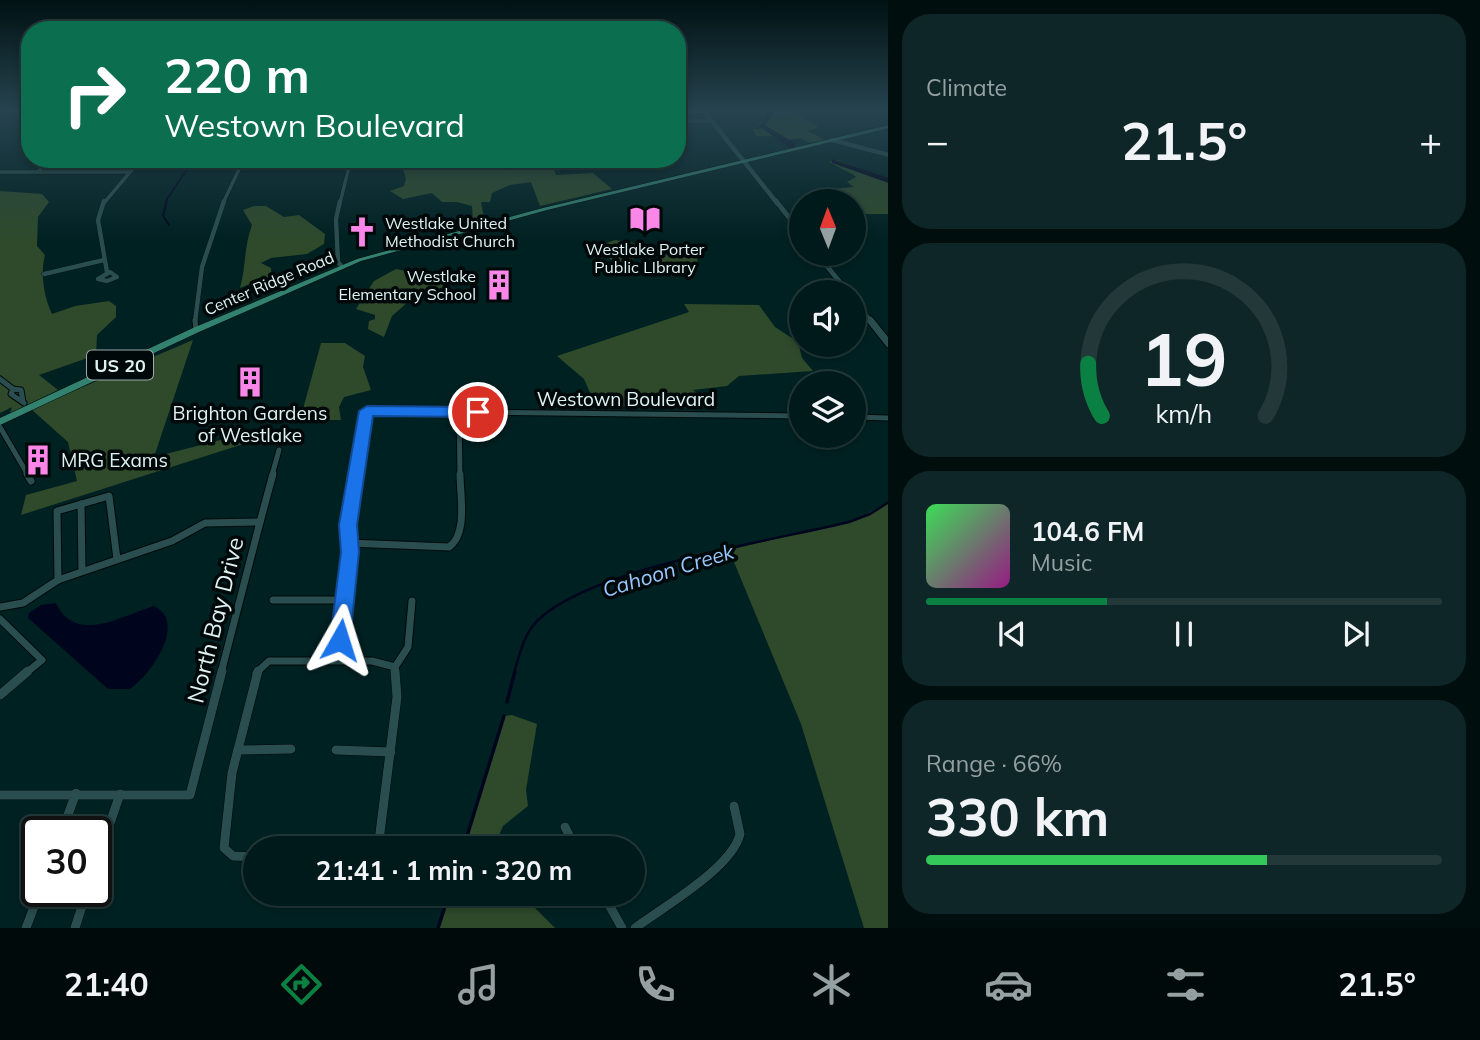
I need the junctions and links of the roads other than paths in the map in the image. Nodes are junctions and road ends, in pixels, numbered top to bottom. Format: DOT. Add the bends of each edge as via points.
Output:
graph roads {
  1 [pos="735,153"];
  2 [pos="778,153"];
  3 [pos="742,162"];
  4 [pos="42,168"];
  5 [pos="133,168"];
  6 [pos="239,168"];
  7 [pos="349,168"];
  8 [pos="0,172"];
  9 [pos="37,172"];
  10 [pos="129,173"];
  11 [pos="789,218"];
  12 [pos="104,260"];
  13 [pos="827,266"];
  14 [pos="342,267"];
  15 [pos="107,272"];
  16 [pos="44,274"];
  17 [pos="838,280"];
  18 [pos="866,316"];
  19 [pos="196,330"];
  20 [pos="888,344"];
  21 [pos="0,379"];
  22 [pos="25,405"];
  23 [pos="459,411"];
  24 [pos="789,416"];
  25 [pos="866,417"];
  26 [pos="888,418"];
  27 [pos="0,422"];
  28 [pos="0,427"];
  29 [pos="279,450"];
  30 [pos="31,481"];
  31 [pos="81,504"];
  32 [pos="260,522"];
  33 [pos="349,542"];
  34 [pos="117,559"];
  35 [pos="82,571"];
  36 [pos="58,580"];
  37 [pos="273,600"];
  38 [pos="344,600"];
  39 [pos="412,601"];
  40 [pos="0,607"];
  41 [pos="0,618"];
  42 [pos="338,660"];
  43 [pos="395,667"];
  44 [pos="1,691"];
  45 [pos="291,749"];
  46 [pos="237,750"];
  47 [pos="336,750"];
  48 [pos="391,752"];
  49 [pos="76,793"];
  50 [pos="120,794"];
  51 [pos="0,795"];
  52 [pos="734,806"];
  53 [pos="68,816"];
  54 [pos="112,817"];
  55 [pos="565,827"];
  56 [pos="379,836"];
  57 [pos="570,836"];
  58 [pos="243,856"];
  59 [pos="610,906"];
  60 [pos="34,907"];
  61 [pos="82,907"];
  62 [pos="26,928"];
  63 [pos="75,928"];
  64 [pos="622,928"];
  65 [pos="635,928"];
  1 -- 3 [label="street"];
  2 -- 3 [label="main road, Center Ridge Road / US 20"];
  3 -- 11 [label="street"];
  3 -- 14 [label="main road, Center Ridge Road / US 20" via="533,212"];
  4 -- 9 [label="street"];
  5 -- 10 [label="street"];
  6 -- 19 [label="street" via="225,193 204,262"];
  7 -- 14 [label="street" via="336,219"];
  8 -- 9 [label="street"];
  9 -- 10 [label="street"];
  10 -- 12 [label="street" via="97,213"];
  12 -- 15 [label="street"];
  12 -- 16 [label="street"];
  13 -- 17 [label="street"];
  14 -- 19 [label="main road, Center Ridge Road / US 20"];
  18 -- 20 [label="street"];
  19 -- 22 [label="main road, Center Ridge Road / US 20"];
  21 -- 22 [label="street"];
  22 -- 27 [label="main road, Center Ridge Road / US 20"];
  23 -- 24 [label="street, Westown Boulevard"];
  23 -- 33 [label="street, Westown Boulevard" via="367,411"];
  23 -- 33 [label="street" via="460,530 456,542 449,547"];
  25 -- 26 [label="street"];
  28 -- 30 [label="street"];
  29 -- 32 [label="street"];
  31 -- 34 [label="street" via="109,496"];
  31 -- 35 [label="street"];
  31 -- 36 [label="street" via="57,511"];
  32 -- 34 [label="street, North Bay Drive" via="205,523 172,541"];
  32 -- 50 [label="street, North Bay Drive" via="190,795"];
  33 -- 38 [label="street"];
  34 -- 35 [label="street, North Bay Drive"];
  35 -- 36 [label="street, North Bay Drive"];
  36 -- 40 [label="street, North Bay Drive" via="23,603"];
  37 -- 38 [label="street"];
  38 -- 42 [label="street"];
  39 -- 43 [label="street" via="408,647"];
  41 -- 44 [label="street" via="42,660"];
  42 -- 43 [label="street"];
  42 -- 46 [label="street" via="269,661 255,674"];
  43 -- 48 [label="street"];
  45 -- 46 [label="street"];
  46 -- 58 [label="street" via="224,848 233,856"];
  47 -- 48 [label="street"];
  48 -- 56 [label="street"];
  49 -- 50 [label="street"];
  49 -- 51 [label="street"];
  49 -- 53 [label="street"];
  50 -- 54 [label="street"];
  52 -- 65 [label="street" via="741,829 738,842"];
  55 -- 57 [label="street"];
  59 -- 64 [label="street"];
  60 -- 62 [label="street"];
  61 -- 63 [label="street"];
}
